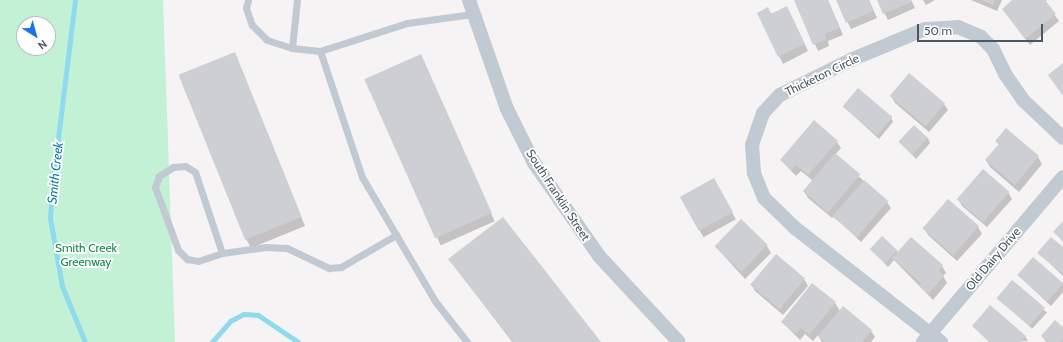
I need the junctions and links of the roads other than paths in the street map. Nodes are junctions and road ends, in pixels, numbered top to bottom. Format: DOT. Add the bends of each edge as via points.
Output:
graph roads {
  1 [pos="248,0"];
  2 [pos="297,0"];
  3 [pos="469,0"];
  4 [pos="472,14"];
  5 [pos="292,48"];
  6 [pos="320,50"];
  7 [pos="1063,138"];
  8 [pos="1063,177"];
  9 [pos="396,235"];
  10 [pos="222,253"];
  11 [pos="932,339"];
  12 [pos="466,342"];
  13 [pos="679,342"];
  1 -- 5 [label="lane" via="246,8 252,25 267,40"];
  2 -- 5 [label="lane"];
  3 -- 4 [label="street, South Franklin Street"];
  4 -- 6 [label="lane" via="407,23"];
  4 -- 13 [label="street, South Franklin Street" via="507,109 534,163 599,256"];
  5 -- 6 [label="lane"];
  6 -- 9 [label="lane" via="362,177"];
  7 -- 11 [label="street, Thicketon Circle" via="1023,100 1005,74 993,49 981,37 958,28 924,29 853,59 780,95 763,113 752,145 754,173 764,198 794,226"];
  8 -- 11 [label="street, Old Dairy Drive"];
  9 -- 10 [label="lane" via="335,268 329,268 287,248 266,247"];
  9 -- 12 [label="lane" via="435,301"];
  10 -- 10 [label="lane" via="198,261 187,258 178,250 155,187 159,176 173,167 185,166 195,172"];
}
